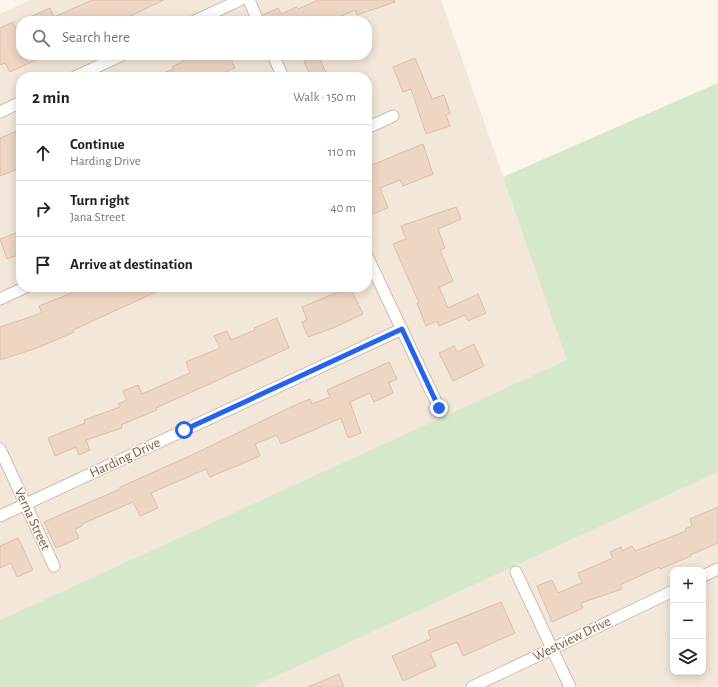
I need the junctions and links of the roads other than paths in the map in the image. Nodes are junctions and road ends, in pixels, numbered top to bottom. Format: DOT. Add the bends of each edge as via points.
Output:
graph roads {
  1 [pos="240,0"];
  2 [pos="249,0"];
  3 [pos="206,16"];
  4 [pos="256,16"];
  5 [pos="111,60"];
  6 [pos="276,60"];
  7 [pos="86,72"];
  8 [pos="281,72"];
  9 [pos="16,104"];
  10 [pos="0,112"];
  11 [pos="393,116"];
  12 [pos="372,126"];
  13 [pos="372,266"];
  14 [pos="16,292"];
  15 [pos="0,299"];
  16 [pos="402,329"];
  17 [pos="439,408"];
  18 [pos="0,449"];
  19 [pos="26,504"];
  20 [pos="0,516"];
  21 [pos="54,566"];
  22 [pos="718,569"];
  23 [pos="516,572"];
  24 [pos="706,575"];
  25 [pos="670,592"];
  26 [pos="552,649"];
  27 [pos="472,687"];
  28 [pos="570,687"];
  1 -- 3 [label="street"];
  2 -- 4 [label="street"];
  5 -- 7 [label="street"];
  6 -- 8 [label="street"];
  9 -- 10 [label="street"];
  11 -- 12 [label="street"];
  13 -- 16 [label="street"];
  14 -- 15 [label="street"];
  16 -- 17 [label="street"];
  16 -- 19 [label="street, Harding Drive"];
  18 -- 19 [label="street, Verna Street"];
  19 -- 20 [label="street, Harding Drive"];
  19 -- 21 [label="street, Verna Street"];
  22 -- 24 [label="street"];
  23 -- 26 [label="street"];
  25 -- 26 [label="street, Westview Drive"];
  26 -- 27 [label="street, Westview Drive"];
  26 -- 28 [label="street"];
}
